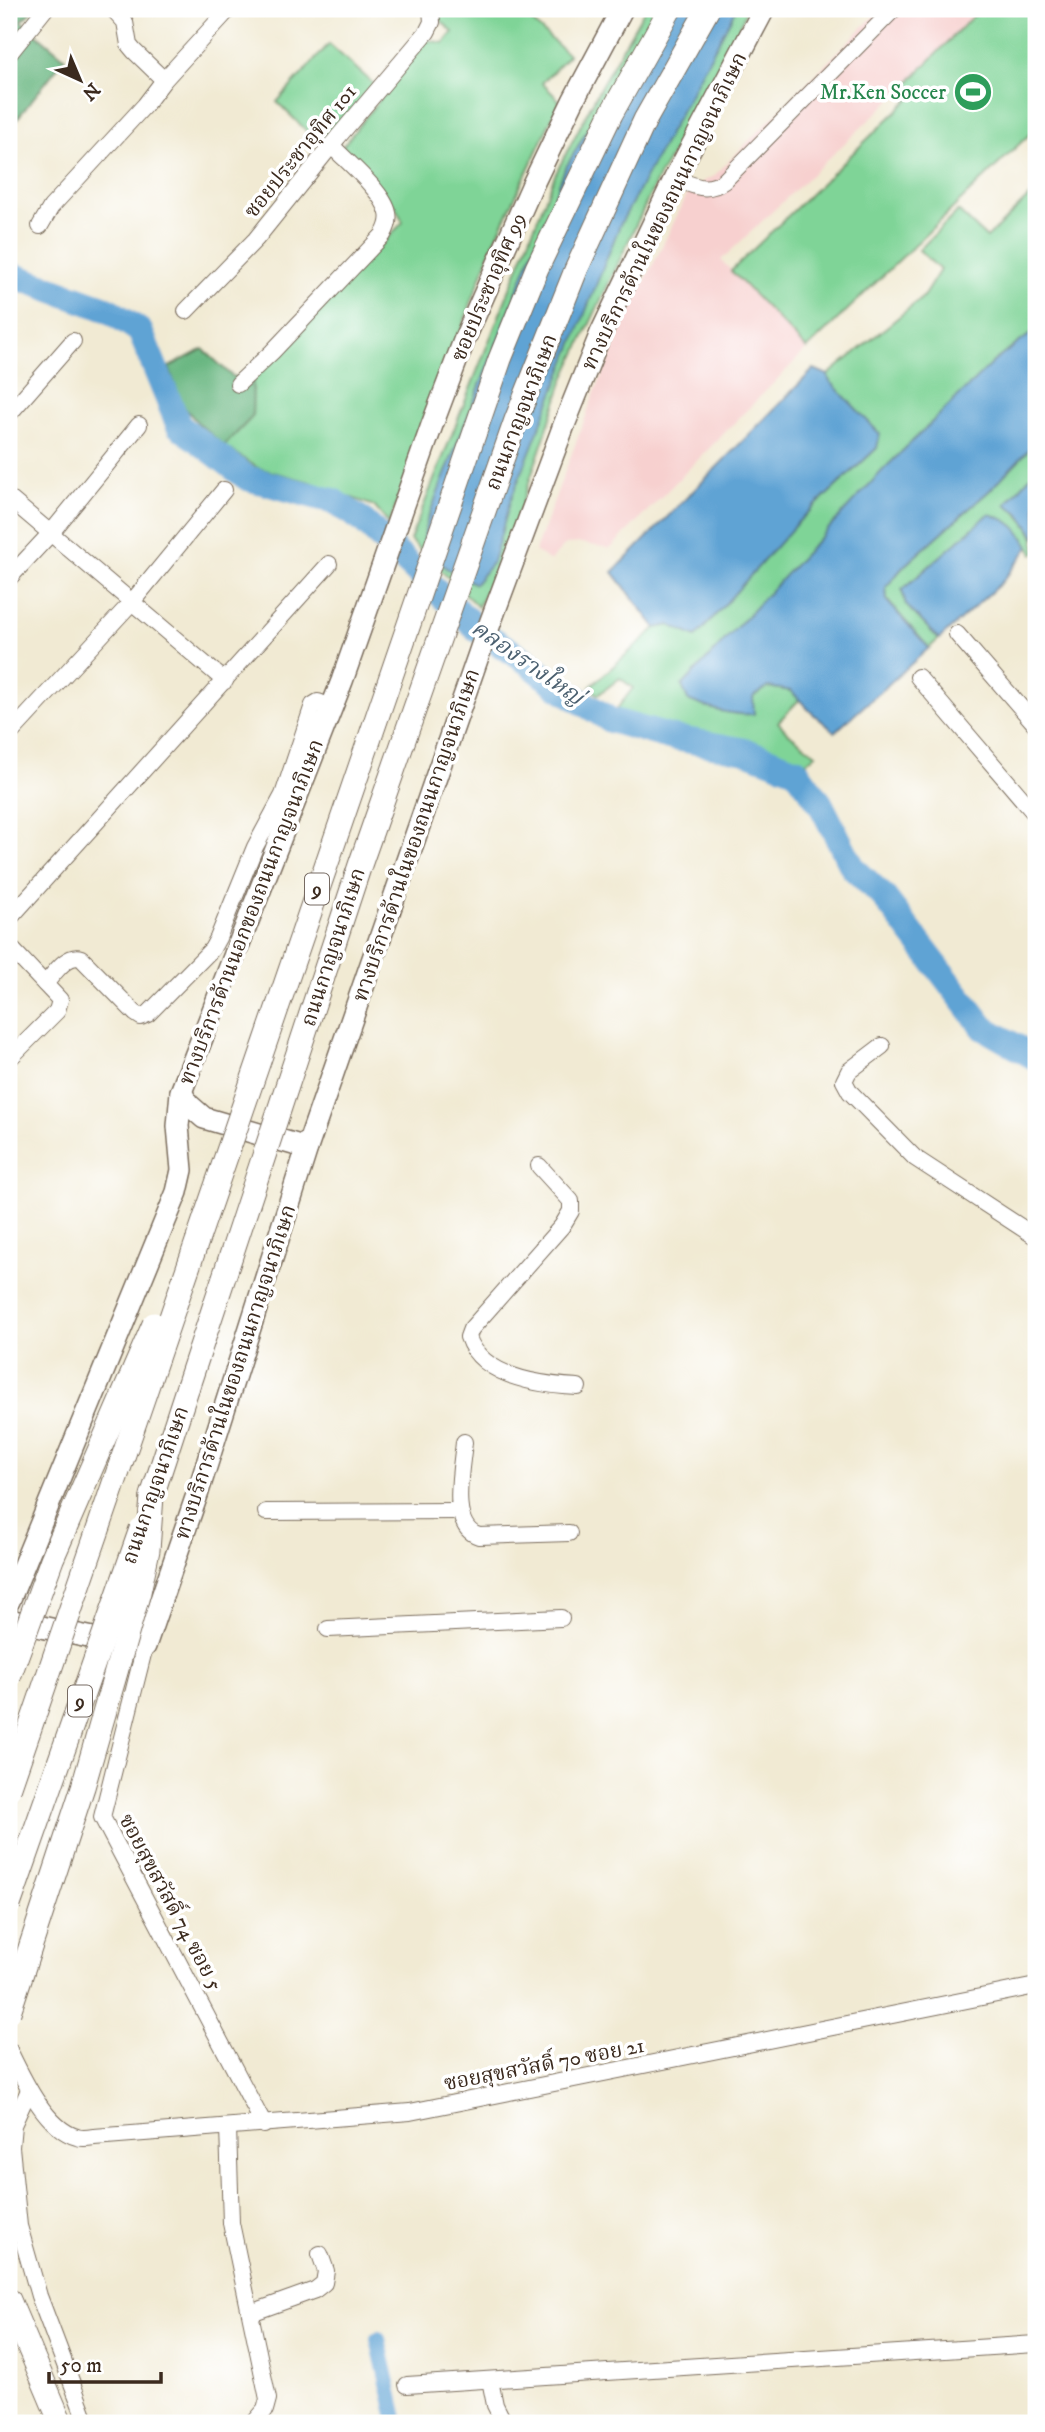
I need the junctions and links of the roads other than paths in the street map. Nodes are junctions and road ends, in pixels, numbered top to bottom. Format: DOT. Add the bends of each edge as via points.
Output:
graph roads {
  1 [pos="45,9"];
  2 [pos="113,9"];
  3 [pos="229,9"];
  4 [pos="431,9"];
  5 [pos="622,9"];
  6 [pos="670,9"];
  7 [pos="708,9"];
  8 [pos="764,9"];
  9 [pos="894,9"];
  10 [pos="9,54"];
  11 [pos="164,80"];
  12 [pos="331,145"];
  13 [pos="675,178"];
  14 [pos="40,226"];
  15 [pos="186,311"];
  16 [pos="73,341"];
  17 [pos="238,384"];
  18 [pos="9,414"];
  19 [pos="139,425"];
  20 [pos="224,490"];
  21 [pos="9,498"];
  22 [pos="50,534"];
  23 [pos="329,564"];
  24 [pos="379,576"];
  25 [pos="9,578"];
  26 [pos="132,603"];
  27 [pos="957,634"];
  28 [pos="918,677"];
  29 [pos="225,681"];
  30 [pos="1036,725"];
  31 [pos="9,735"];
  32 [pos="1036,815"];
  33 [pos="9,919"];
  34 [pos="227,943"];
  35 [pos="9,947"];
  36 [pos="45,984"];
  37 [pos="882,1046"];
  38 [pos="9,1059"];
  39 [pos="181,1092"];
  40 [pos="307,1148"];
  41 [pos="539,1166"];
  42 [pos="212,1193"];
  43 [pos="1036,1237"];
  44 [pos="578,1387"];
  45 [pos="464,1441"];
  46 [pos="152,1496"];
  47 [pos="459,1511"];
  48 [pos="266,1512"];
  49 [pos="569,1533"];
  50 [pos="9,1601"];
  51 [pos="561,1618"];
  52 [pos="9,1620"];
  53 [pos="328,1629"];
  54 [pos="145,1646"];
  55 [pos="9,1677"];
  56 [pos="9,1789"];
  57 [pos="9,1905"];
  58 [pos="1036,1986"];
  59 [pos="9,2012"];
  60 [pos="9,2050"];
  61 [pos="29,2090"];
  62 [pos="264,2125"];
  63 [pos="228,2127"];
  64 [pos="320,2254"];
  65 [pos="9,2300"];
  66 [pos="251,2313"];
  67 [pos="1036,2344"];
  68 [pos="490,2380"];
  69 [pos="407,2385"];
  70 [pos="61,2423"];
  71 [pos="87,2423"];
  72 [pos="254,2423"];
  73 [pos="504,2423"];
  1 -- 10 [label="street"];
  2 -- 11 [label="street" via="125,22 129,45"];
  3 -- 11 [label="street"];
  4 -- 12 [label="street, ซอยประชาอุทิศ 101" via="427,32"];
  5 -- 24 [label="main road, ซอยประชาอุทิศ 99" via="499,258 432,425"];
  6 -- 42 [label="highway, ถนนกาญจนาภิเษก / 9, bridge" via="605,126 537,268 500,359"];
  7 -- 46 [label="highway, ถนนกาญจนาภิเษก / 9, bridge" via="645,120 576,270 516,420 364,852"];
  8 -- 13 [label="main road, ทางบริการด้านในของถนนกาญจนาภิเษก"];
  9 -- 13 [label="street" via="724,181 703,188"];
  11 -- 14 [label="street" via="51,207"];
  12 -- 15 [label="street, ซอยประชาอุทิศ 101" via="256,239"];
  12 -- 17 [label="street" via="375,191 388,212 387,226"];
  13 -- 40 [label="main road, ทางบริการด้านในของถนนกาญจนาภิเษก" via="601,333 490,623"];
  16 -- 18 [label="street"];
  19 -- 22 [label="street"];
  20 -- 26 [label="street"];
  21 -- 22 [label="street"];
  22 -- 25 [label="street"];
  22 -- 26 [label="street"];
  23 -- 29 [label="street"];
  24 -- 34 [label="main road, ทางบริการด้านนอกของถนนกาญจนาภิเษก" via="331,707"];
  26 -- 29 [label="street"];
  26 -- 31 [label="street"];
  27 -- 30 [label="street"];
  28 -- 32 [label="street"];
  29 -- 33 [label="street"];
  34 -- 36 [label="street" via="212,949 141,1017 76,956"];
  34 -- 39 [label="main road, ทางบริการด้านนอกของถนนกาญจนาภิเษก"];
  35 -- 36 [label="street"];
  36 -- 38 [label="street" via="60,1000 60,1009"];
  37 -- 43 [label="street" via="849,1072 844,1082 850,1092 915,1158"];
  39 -- 40 [label="main road" via="204,1118"];
  39 -- 50 [label="main road, ทางบริการด้านนอกของถนนกาญจนาภิเษก" via="181,1181"];
  40 -- 54 [label="main road, ทางบริการด้านในของถนนกาญจนาภิเษก"];
  41 -- 44 [label="street" via="571,1201 571,1211 468,1336 472,1351 498,1370 550,1385"];
  42 -- 55 [label="highway, bridge" via="78,1496"];
  42 -- 56 [label="highway, ถนนกาญจนาภิเษก / 9, bridge"];
  45 -- 47 [label="street"];
  46 -- 57 [label="highway, ถนนกาญจนาภิเษก / 9, bridge"];
  46 -- 59 [label="highway, bridge" via="139,1592 83,1787"];
  47 -- 48 [label="street"];
  47 -- 49 [label="street" via="463,1526 479,1536"];
  51 -- 53 [label="street"];
  52 -- 54 [label="main road"];
  54 -- 62 [label="street, ซอยสุขสวัสดิ์ 74 ซอย 5" via="102,1817"];
  58 -- 62 [label="street, ซอยสุขสวัสดิ์ 70 ซอย 21" via="410,2112"];
  60 -- 61 [label="street"];
  61 -- 63 [label="street, ซอยสุขสวัสดิ์ 70 ซอย 21" via="58,2126 83,2138"];
  61 -- 71 [label="street" via="13,2125 11,2147 19,2226 39,2295"];
  62 -- 63 [label="street, ซอยสุขสวัสดิ์ 70 ซอย 21"];
  63 -- 66 [label="street" via="230,2223"];
  64 -- 66 [label="street" via="326,2271 324,2283"];
  65 -- 70 [label="highway"];
  66 -- 72 [label="street" via="268,2399"];
  67 -- 68 [label="street"];
  68 -- 69 [label="street"];
  68 -- 73 [label="street"];
}
